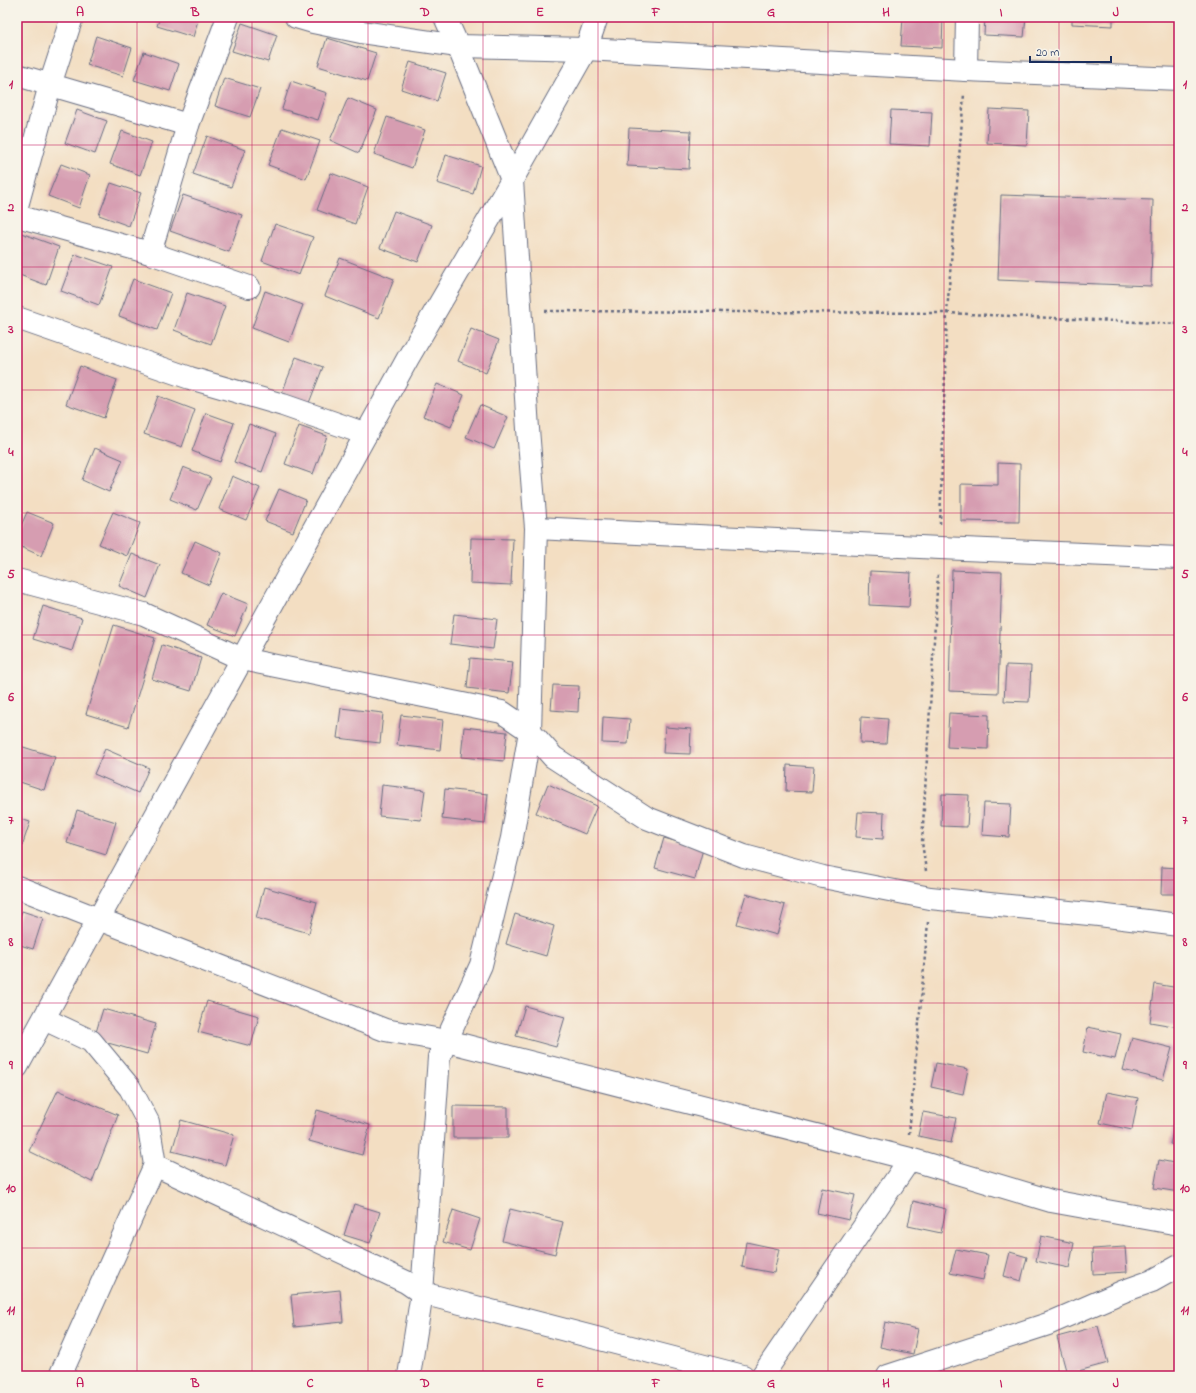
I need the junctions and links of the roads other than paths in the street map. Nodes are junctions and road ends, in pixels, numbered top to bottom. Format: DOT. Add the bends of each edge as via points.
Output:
graph roads {
  1 [pos="72,17"];
  2 [pos="228,17"];
  3 [pos="296,17"];
  4 [pos="445,17"];
  5 [pos="597,17"];
  6 [pos="967,17"];
  7 [pos="458,46"];
  8 [pos="586,49"];
  9 [pos="966,70"];
  10 [pos="17,75"];
  11 [pos="1179,79"];
  12 [pos="50,85"];
  13 [pos="188,125"];
  14 [pos="512,180"];
  15 [pos="17,206"];
  16 [pos="17,216"];
  17 [pos="150,253"];
  18 [pos="249,287"];
  19 [pos="17,318"];
  20 [pos="366,434"];
  21 [pos="536,528"];
  22 [pos="1179,558"];
  23 [pos="17,580"];
  24 [pos="242,659"];
  25 [pos="530,731"];
  26 [pos="17,886"];
  27 [pos="99,920"];
  28 [pos="1179,925"];
  29 [pos="44,1019"];
  30 [pos="447,1041"];
  31 [pos="17,1067"];
  32 [pos="910,1160"];
  33 [pos="155,1165"];
  34 [pos="1179,1224"];
  35 [pos="1179,1266"];
  36 [pos="422,1294"];
  37 [pos="60,1376"];
  38 [pos="409,1376"];
  39 [pos="743,1376"];
  40 [pos="762,1376"];
  41 [pos="888,1376"];
  1 -- 12 [label="street"];
  2 -- 13 [label="street"];
  3 -- 7 [label="street" via="361,32"];
  4 -- 7 [label="street"];
  5 -- 8 [label="street"];
  6 -- 9 [label="street"];
  7 -- 8 [label="street"];
  7 -- 14 [label="street"];
  8 -- 9 [label="street"];
  8 -- 14 [label="street"];
  9 -- 11 [label="street"];
  10 -- 12 [label="street"];
  12 -- 13 [label="street"];
  12 -- 15 [label="street"];
  13 -- 17 [label="street"];
  14 -- 20 [label="street"];
  14 -- 21 [label="street"];
  16 -- 17 [label="street"];
  17 -- 18 [label="street"];
  19 -- 20 [label="street" via="190,378"];
  20 -- 24 [label="street"];
  21 -- 22 [label="street"];
  21 -- 25 [label="street"];
  23 -- 24 [label="street" via="144,614"];
  24 -- 25 [label="street" via="502,712"];
  24 -- 27 [label="street"];
  25 -- 28 [label="street" via="552,756 647,818 744,856 823,877 930,898"];
  25 -- 30 [label="street" via="512,838 481,965"];
  26 -- 27 [label="street"];
  27 -- 29 [label="street"];
  27 -- 30 [label="street" via="385,1030"];
  29 -- 31 [label="street"];
  29 -- 33 [label="street" via="91,1041 130,1088 148,1122"];
  30 -- 32 [label="street"];
  30 -- 36 [label="street" via="439,1057"];
  32 -- 34 [label="street" via="1051,1201"];
  32 -- 40 [label="street"];
  33 -- 36 [label="street" via="406,1282"];
  33 -- 37 [label="street"];
  35 -- 41 [label="street" via="1152,1281 1048,1324"];
  36 -- 38 [label="street"];
  36 -- 39 [label="street"];
}
